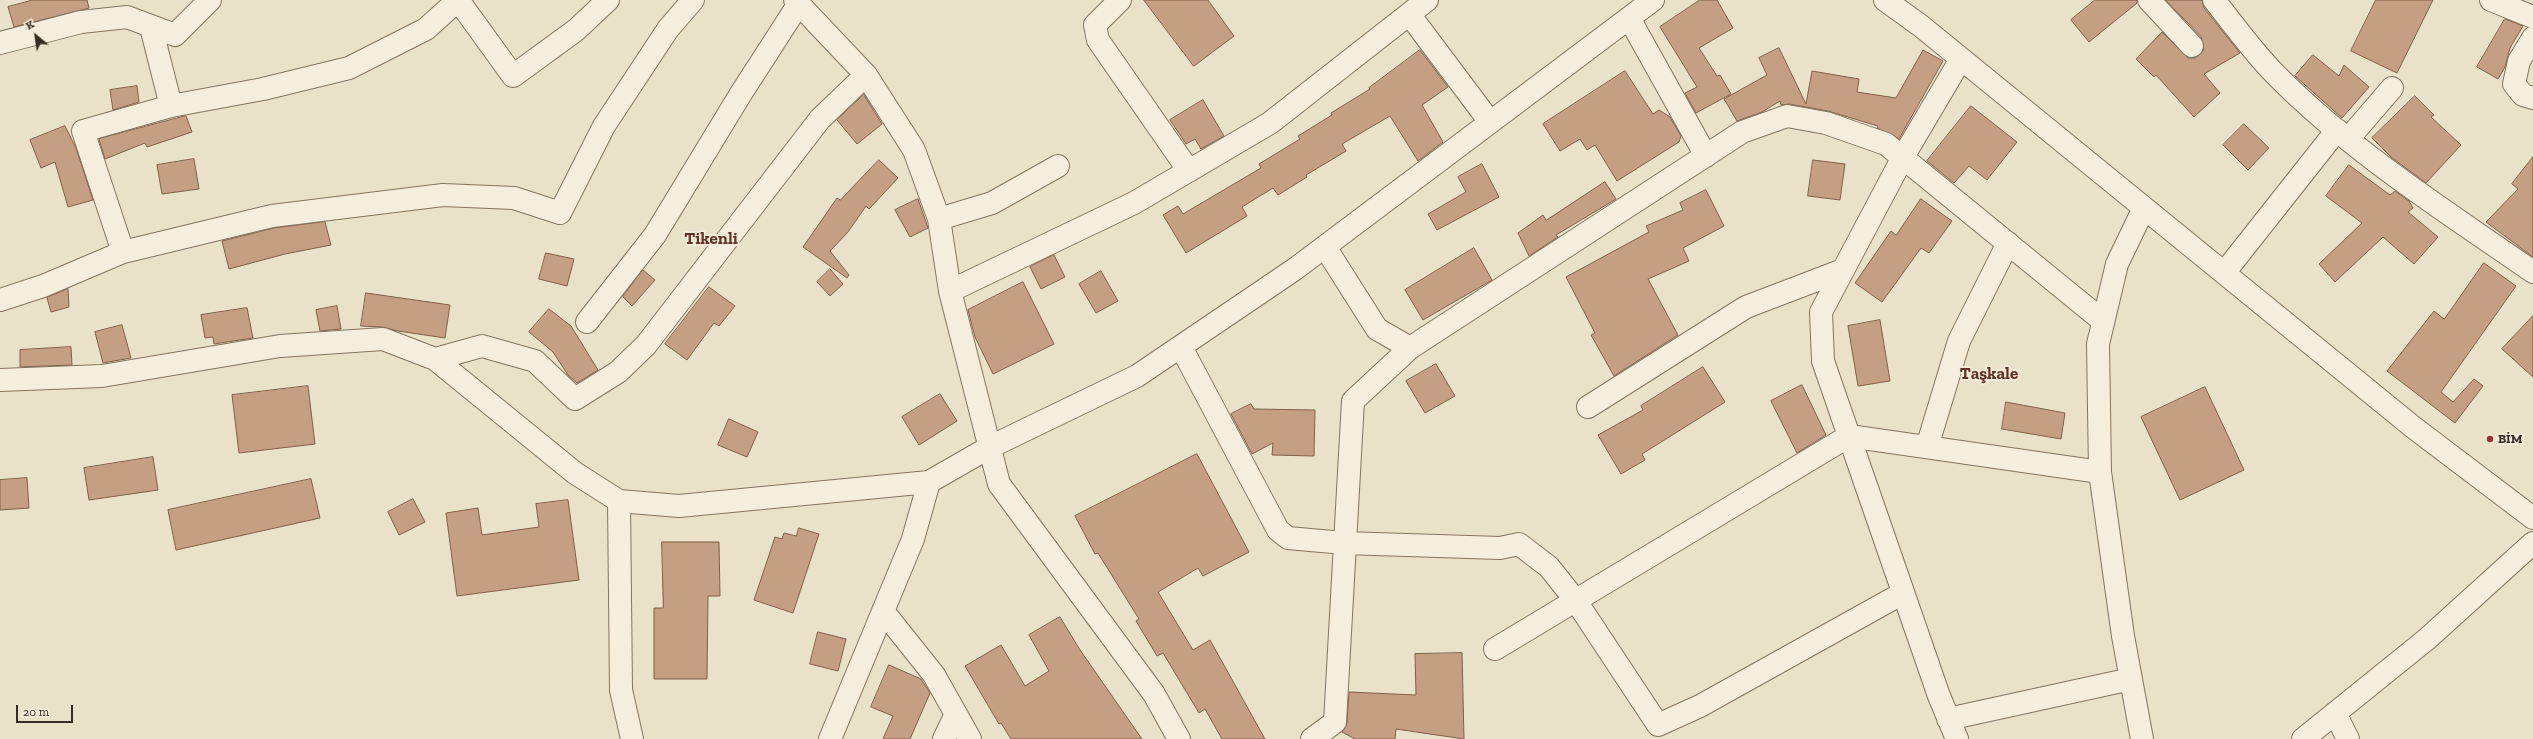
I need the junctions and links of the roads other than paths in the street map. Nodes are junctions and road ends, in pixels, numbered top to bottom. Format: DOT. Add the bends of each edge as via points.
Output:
graph roads {
  1 [pos="210,0"];
  2 [pos="458,0"];
  3 [pos="608,0"];
  4 [pos="693,0"];
  5 [pos="1120,0"];
  6 [pos="1427,0"];
  7 [pos="1653,0"];
  8 [pos="1885,0"];
  9 [pos="2149,0"];
  10 [pos="2214,0"];
  11 [pos="2491,0"];
  12 [pos="797,2"];
  13 [pos="1409,14"];
  14 [pos="2533,16"];
  15 [pos="1629,18"];
  16 [pos="151,27"];
  17 [pos="2533,38"];
  18 [pos="0,43"];
  19 [pos="2192,46"];
  20 [pos="1961,59"];
  21 [pos="866,75"];
  22 [pos="2392,88"];
  23 [pos="2533,98"];
  24 [pos="171,106"];
  25 [pos="1490,122"];
  26 [pos="2343,135"];
  27 [pos="1706,156"];
  28 [pos="1903,157"];
  29 [pos="1058,166"];
  30 [pos="1188,171"];
  31 [pos="2144,208"];
  32 [pos="939,219"];
  33 [pos="2008,243"];
  34 [pos="1325,247"];
  35 [pos="123,252"];
  36 [pos="1843,270"];
  37 [pos="2533,272"];
  38 [pos="2224,273"];
  39 [pos="950,291"];
  40 [pos="0,300"];
  41 [pos="2103,321"];
  42 [pos="587,322"];
  43 [pos="1181,347"];
  44 [pos="1410,348"];
  45 [pos="434,359"];
  46 [pos="0,380"];
  47 [pos="1588,407"];
  48 [pos="1848,436"];
  49 [pos="990,447"];
  50 [pos="1927,447"];
  51 [pos="2100,472"];
  52 [pos="929,482"];
  53 [pos="619,501"];
  54 [pos="2533,518"];
  55 [pos="1344,543"];
  56 [pos="2533,543"];
  57 [pos="1903,593"];
  58 [pos="1576,601"];
  59 [pos="883,610"];
  60 [pos="1495,649"];
  61 [pos="2131,679"];
  62 [pos="2335,713"];
  63 [pos="956,714"];
  64 [pos="1948,719"];
  65 [pos="632,739"];
  66 [pos="830,739"];
  67 [pos="944,739"];
  68 [pos="970,739"];
  69 [pos="1179,739"];
  70 [pos="1312,739"];
  71 [pos="1957,739"];
  72 [pos="2142,739"];
  73 [pos="2303,739"];
  74 [pos="2348,739"];
  1 -- 16 [label="street" via="175,35"];
  2 -- 3 [label="street" via="513,76 576,30"];
  2 -- 24 [label="street" via="426,29 349,68 262,89"];
  4 -- 35 [label="street" via="668,29 604,126 560,213 514,198 444,195 272,216"];
  5 -- 30 [label="street" via="1094,26 1098,40"];
  6 -- 13 [label="street"];
  7 -- 15 [label="street"];
  8 -- 20 [label="street"];
  9 -- 19 [label="street"];
  10 -- 26 [label="street" via="2275,74"];
  11 -- 14 [label="street"];
  12 -- 21 [label="street"];
  12 -- 42 [label="street" via="655,235"];
  13 -- 25 [label="street"];
  13 -- 30 [label="street" via="1270,123"];
  15 -- 25 [label="street"];
  15 -- 27 [label="street"];
  16 -- 18 [label="street" via="127,17 81,22"];
  16 -- 24 [label="street"];
  17 -- 23 [label="street" via="2519,60 2514,84 2523,95"];
  20 -- 28 [label="street"];
  20 -- 31 [label="street"];
  21 -- 32 [label="street" via="914,150"];
  21 -- 45 [label="street" via="820,119 646,345 618,372 575,399 535,361 482,346"];
  22 -- 26 [label="street"];
  24 -- 35 [label="street" via="83,131"];
  25 -- 34 [label="street"];
  26 -- 37 [label="street" via="2377,164"];
  26 -- 38 [label="street"];
  27 -- 28 [label="street" via="1742,132 1787,116 1826,123 1886,144"];
  27 -- 44 [label="street"];
  28 -- 33 [label="street"];
  28 -- 36 [label="street"];
  29 -- 32 [label="street" via="992,203"];
  30 -- 39 [label="street" via="1134,203"];
  31 -- 38 [label="street"];
  31 -- 41 [label="street" via="2116,264"];
  32 -- 39 [label="street"];
  33 -- 41 [label="street"];
  33 -- 50 [label="street" via="1959,341"];
  34 -- 43 [label="street"];
  34 -- 44 [label="street" via="1377,329"];
  35 -- 40 [label="street" via="44,286"];
  36 -- 47 [label="street" via="1746,307"];
  36 -- 48 [label="street" via="1821,312 1822,361"];
  38 -- 54 [label="street" via="2413,427"];
  39 -- 49 [label="street"];
  41 -- 51 [label="street" via="2098,344"];
  43 -- 49 [label="street" via="1138,376"];
  43 -- 55 [label="street" via="1278,530 1288,538"];
  44 -- 55 [label="street" via="1353,401"];
  45 -- 46 [label="street" via="383,339 280,346 102,376"];
  45 -- 53 [label="street" via="575,473"];
  48 -- 50 [label="street"];
  48 -- 57 [label="street"];
  48 -- 58 [label="street"];
  49 -- 52 [label="street"];
  49 -- 69 [label="street" via="999,484 1154,694"];
  50 -- 51 [label="street"];
  51 -- 61 [label="street"];
  52 -- 53 [label="street" via="679,506"];
  52 -- 59 [label="street" via="913,538"];
  53 -- 65 [label="street" via="621,690"];
  55 -- 58 [label="street" via="1500,548 1520,544 1549,567"];
  55 -- 70 [label="street" via="1335,722"];
  56 -- 62 [label="street" via="2427,639"];
  57 -- 58 [label="street" via="1700,706 1658,725"];
  57 -- 64 [label="street"];
  58 -- 60 [label="street"];
  59 -- 63 [label="street" via="934,675"];
  59 -- 66 [label="street"];
  61 -- 64 [label="street"];
  61 -- 72 [label="street"];
  62 -- 73 [label="street"];
  62 -- 74 [label="street"];
  63 -- 67 [label="street"];
  63 -- 68 [label="street"];
  64 -- 71 [label="street"];
}
